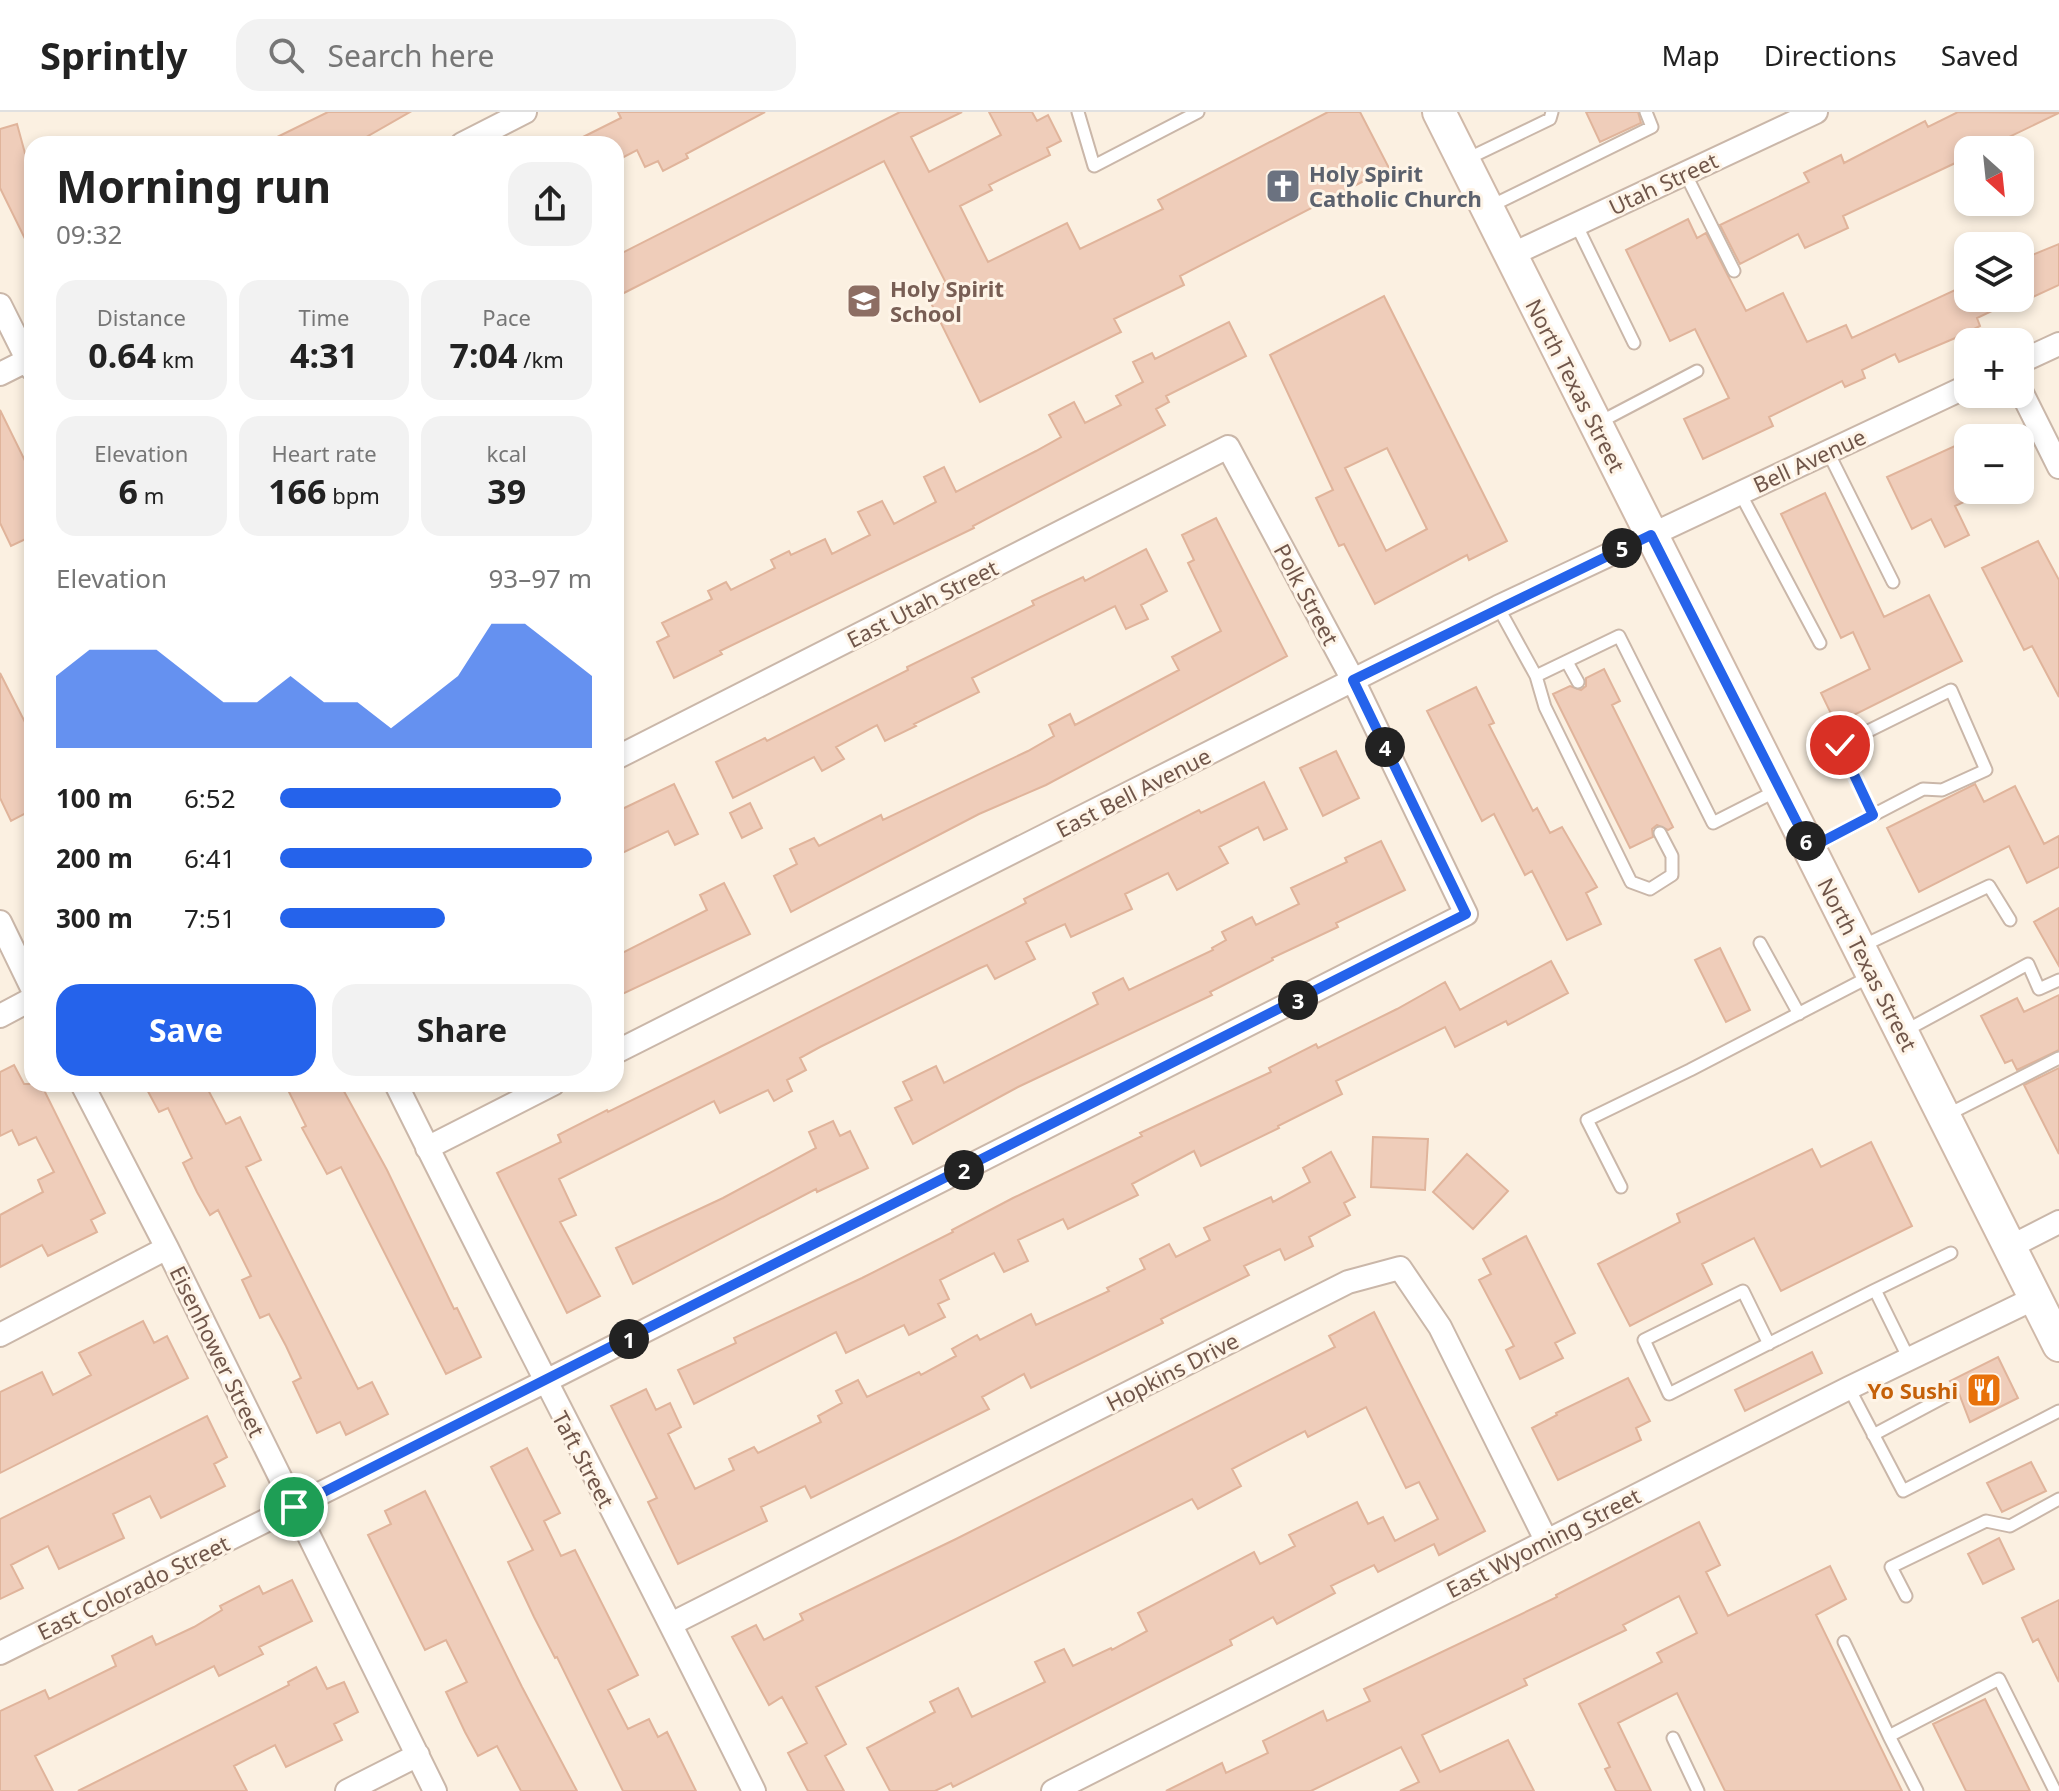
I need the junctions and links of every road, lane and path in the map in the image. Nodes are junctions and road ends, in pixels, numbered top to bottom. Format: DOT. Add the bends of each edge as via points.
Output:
graph roads {
  1 [pos="525,112"];
  2 [pos="1078,112"];
  3 [pos="1198,112"];
  4 [pos="1439,112"];
  5 [pos="1552,112"];
  6 [pos="1646,112"];
  7 [pos="1816,112"];
  8 [pos="478,136"];
  9 [pos="1463,161"];
  10 [pos="1685,173"];
  11 [pos="1487,208"];
  12 [pos="1576,224"];
  13 [pos="1511,255"];
  14 [pos="1734,271"];
  15 [pos="0,305"];
  16 [pos="1634,343"];
  17 [pos="2059,344"];
  18 [pos="24,351"];
  19 [pos="2034,356"];
  20 [pos="24,364"];
  21 [pos="1697,371"];
  22 [pos="0,374"];
  23 [pos="1954,393"];
  24 [pos="2030,408"];
  25 [pos="1596,424"];
  26 [pos="1228,447"];
  27 [pos="1828,452"];
  28 [pos="2059,467"];
  29 [pos="1740,493"];
  30 [pos="1651,535"];
  31 [pos="1893,582"];
  32 [pos="1498,607"];
  33 [pos="1820,643"];
  34 [pos="1567,662"];
  35 [pos="1536,676"];
  36 [pos="1353,680"];
  37 [pos="1578,682"];
  38 [pos="624,754"];
  39 [pos="1780,789"];
  40 [pos="1873,815"];
  41 [pos="1660,833"];
  42 [pos="1810,848"];
  43 [pos="1466,914"];
  44 [pos="2010,920"];
  45 [pos="0,922"];
  46 [pos="1760,943"];
  47 [pos="1866,961"];
  48 [pos="24,972"];
  49 [pos="2059,980"];
  50 [pos="24,1003"];
  51 [pos="1799,1014"];
  52 [pos="0,1016"];
  53 [pos="1902,1032"];
  54 [pos="624,1048"];
  55 [pos="2059,1058"];
  56 [pos="86,1092"];
  57 [pos="400,1092"];
  58 [pos="537,1092"];
  59 [pos="1944,1116"];
  60 [pos="427,1148"];
  61 [pos="1621,1187"];
  62 [pos="2059,1222"];
  63 [pos="2010,1247"];
  64 [pos="167,1248"];
  65 [pos="1951,1253"];
  66 [pos="1875,1290"];
  67 [pos="2035,1298"];
  68 [pos="0,1335"];
  69 [pos="1769,1344"];
  70 [pos="2059,1345"];
  71 [pos="1909,1359"];
  72 [pos="544,1382"];
  73 [pos="1849,1388"];
  74 [pos="1950,1394"];
  75 [pos="2059,1411"];
  76 [pos="1873,1435"];
  77 [pos="2059,1499"];
  78 [pos="294,1507"];
  79 [pos="1546,1540"];
  80 [pos="1906,1596"];
  81 [pos="671,1624"];
  82 [pos="1844,1642"];
  83 [pos="0,1653"];
  84 [pos="1889,1736"];
  85 [pos="1673,1738"];
  86 [pos="418,1755"];
  87 [pos="347,1791"];
  88 [pos="435,1791"];
  89 [pos="754,1791"];
  90 [pos="1053,1791"];
  91 [pos="1698,1791"];
  92 [pos="1917,1791"];
  93 [pos="2055,1791"];
  1 -- 8 [label="street"];
  2 -- 3 [label="lane" via="1094,166"];
  4 -- 9 [label="main road, North Texas Street"];
  5 -- 9 [label="lane" via="1550,119"];
  6 -- 11 [label="lane" via="1652,127"];
  7 -- 10 [label="street, Utah Street"];
  9 -- 11 [label="main road, North Texas Street"];
  10 -- 12 [label="street, Utah Street"];
  10 -- 14 [label="lane"];
  11 -- 13 [label="main road, North Texas Street"];
  12 -- 13 [label="street, Utah Street"];
  12 -- 16 [label="lane"];
  13 -- 25 [label="main road, North Texas Street"];
  15 -- 18 [label="street"];
  17 -- 19 [label="street"];
  20 -- 22 [label="street"];
  21 -- 25 [label="lane"];
  23 -- 27 [label="street, Bell Avenue"];
  24 -- 28 [label="street"];
  25 -- 30 [label="main road, North Texas Street"];
  26 -- 36 [label="street, Polk Street"];
  26 -- 38 [label="street, East Utah Street"];
  27 -- 29 [label="street, Bell Avenue"];
  27 -- 31 [label="lane"];
  29 -- 30 [label="street, Bell Avenue"];
  29 -- 33 [label="lane"];
  30 -- 32 [label="street, East Bell Avenue"];
  30 -- 39 [label="main road, North Texas Street"];
  32 -- 35 [label="lane"];
  32 -- 36 [label="street, East Bell Avenue"];
  34 -- 35 [label="lane"];
  34 -- 37 [label="lane"];
  34 -- 39 [label="lane" via="1619,636 1713,823"];
  35 -- 41 [label="lane" via="1545,707 1631,882 1650,889 1672,875 1672,856"];
  36 -- 43 [label="street, Polk Street"];
  36 -- 54 [label="street, East Bell Avenue"];
  39 -- 42 [label="main road, North Texas Street"];
  40 -- 40 [label="lane" via="1923,789 1942,790 1986,770 1951,690 1840,745"];
  40 -- 42 [label="lane"];
  42 -- 47 [label="main road, North Texas Street"];
  43 -- 72 [label="street, East Colorado Street"];
  44 -- 47 [label="lane" via="1989,886"];
  45 -- 48 [label="street"];
  46 -- 51 [label="lane"];
  47 -- 51 [label="lane"];
  47 -- 53 [label="main road, North Texas Street"];
  49 -- 53 [label="lane" via="2039,989 2028,964"];
  50 -- 52 [label="street"];
  51 -- 61 [label="lane" via="1587,1120"];
  53 -- 59 [label="main road, North Texas Street"];
  55 -- 59 [label="lane"];
  56 -- 64 [label="street, Eisenhower Street"];
  57 -- 60 [label="street, Taft Street"];
  58 -- 60 [label="street"];
  59 -- 63 [label="main road, North Texas Street"];
  60 -- 72 [label="street, Taft Street"];
  62 -- 63 [label="street"];
  63 -- 67 [label="main road, North Texas Street"];
  64 -- 68 [label="street"];
  64 -- 78 [label="street, Eisenhower Street"];
  65 -- 66 [label="lane"];
  66 -- 69 [label="lane"];
  66 -- 71 [label="lane"];
  67 -- 70 [label="main road, North Texas Street"];
  67 -- 71 [label="street, East Wyoming Street"];
  69 -- 69 [label="lane" via="1743,1291 1644,1340 1669,1394"];
  71 -- 73 [label="street, East Wyoming Street"];
  72 -- 78 [label="street, East Colorado Street"];
  72 -- 81 [label="street, Taft Street"];
  73 -- 76 [label="lane"];
  73 -- 79 [label="street, East Wyoming Street"];
  74 -- 76 [label="lane"];
  75 -- 76 [label="lane" via="1903,1491"];
  77 -- 80 [label="lane" via="2010,1526 1986,1521 1891,1567"];
  78 -- 83 [label="street, East Colorado Street"];
  78 -- 86 [label="street, Eisenhower Street"];
  79 -- 81 [label="street, Hopkins Drive" via="1440,1327 1400,1268 1348,1282"];
  79 -- 90 [label="street, East Wyoming Street"];
  81 -- 89 [label="street, Taft Street"];
  82 -- 84 [label="lane"];
  84 -- 92 [label="lane"];
  84 -- 93 [label="lane" via="1999,1679"];
  85 -- 91 [label="lane"];
  86 -- 87 [label="street"];
  86 -- 88 [label="street, Eisenhower Street"];
}
